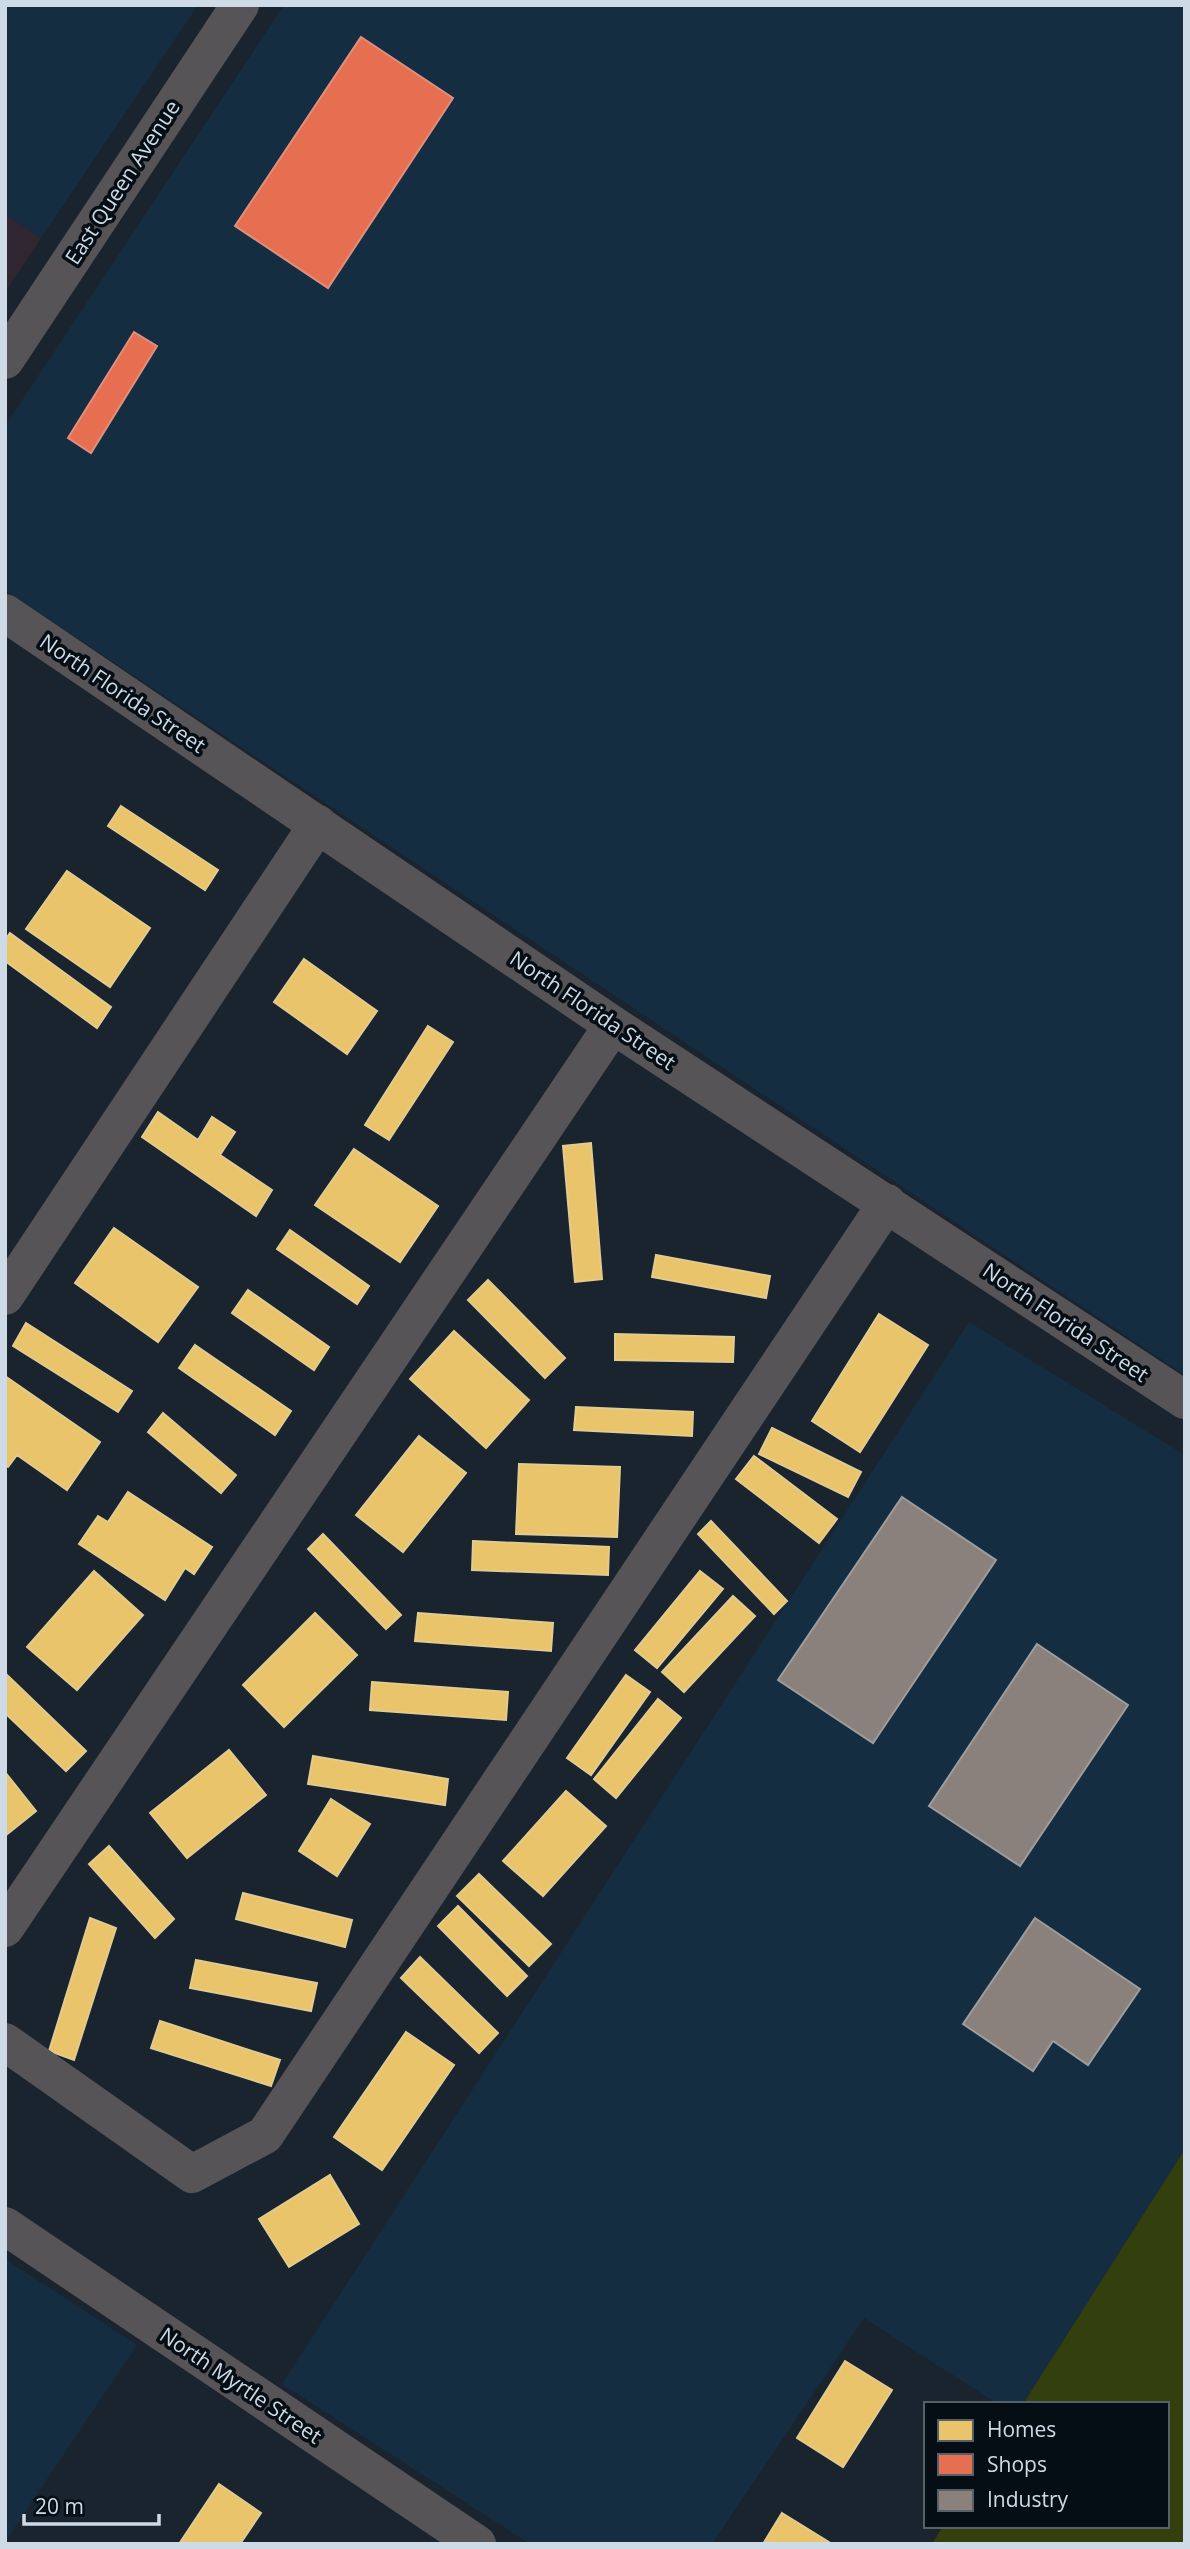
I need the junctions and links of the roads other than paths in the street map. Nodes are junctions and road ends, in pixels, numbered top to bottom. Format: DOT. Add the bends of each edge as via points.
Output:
graph roads {
  1 [pos="240,5"];
  2 [pos="5,360"];
  3 [pos="5,613"];
  4 [pos="318,824"];
  5 [pos="613,1025"];
  6 [pos="887,1203"];
  7 [pos="5,1296"];
  8 [pos="1185,1400"];
  9 [pos="5,1928"];
  10 [pos="5,2042"];
  11 [pos="5,2226"];
  12 [pos="477,2544"];
  1 -- 2 [label="street, East Queen Avenue"];
  3 -- 4 [label="street, North Florida Street"];
  4 -- 5 [label="street, North Florida Street"];
  4 -- 7 [label="street"];
  5 -- 6 [label="street, North Florida Street"];
  5 -- 9 [label="street"];
  6 -- 8 [label="street, North Florida Street"];
  6 -- 10 [label="street" via="265,2135 191,2174"];
  11 -- 12 [label="street, North Myrtle Street"];
}
